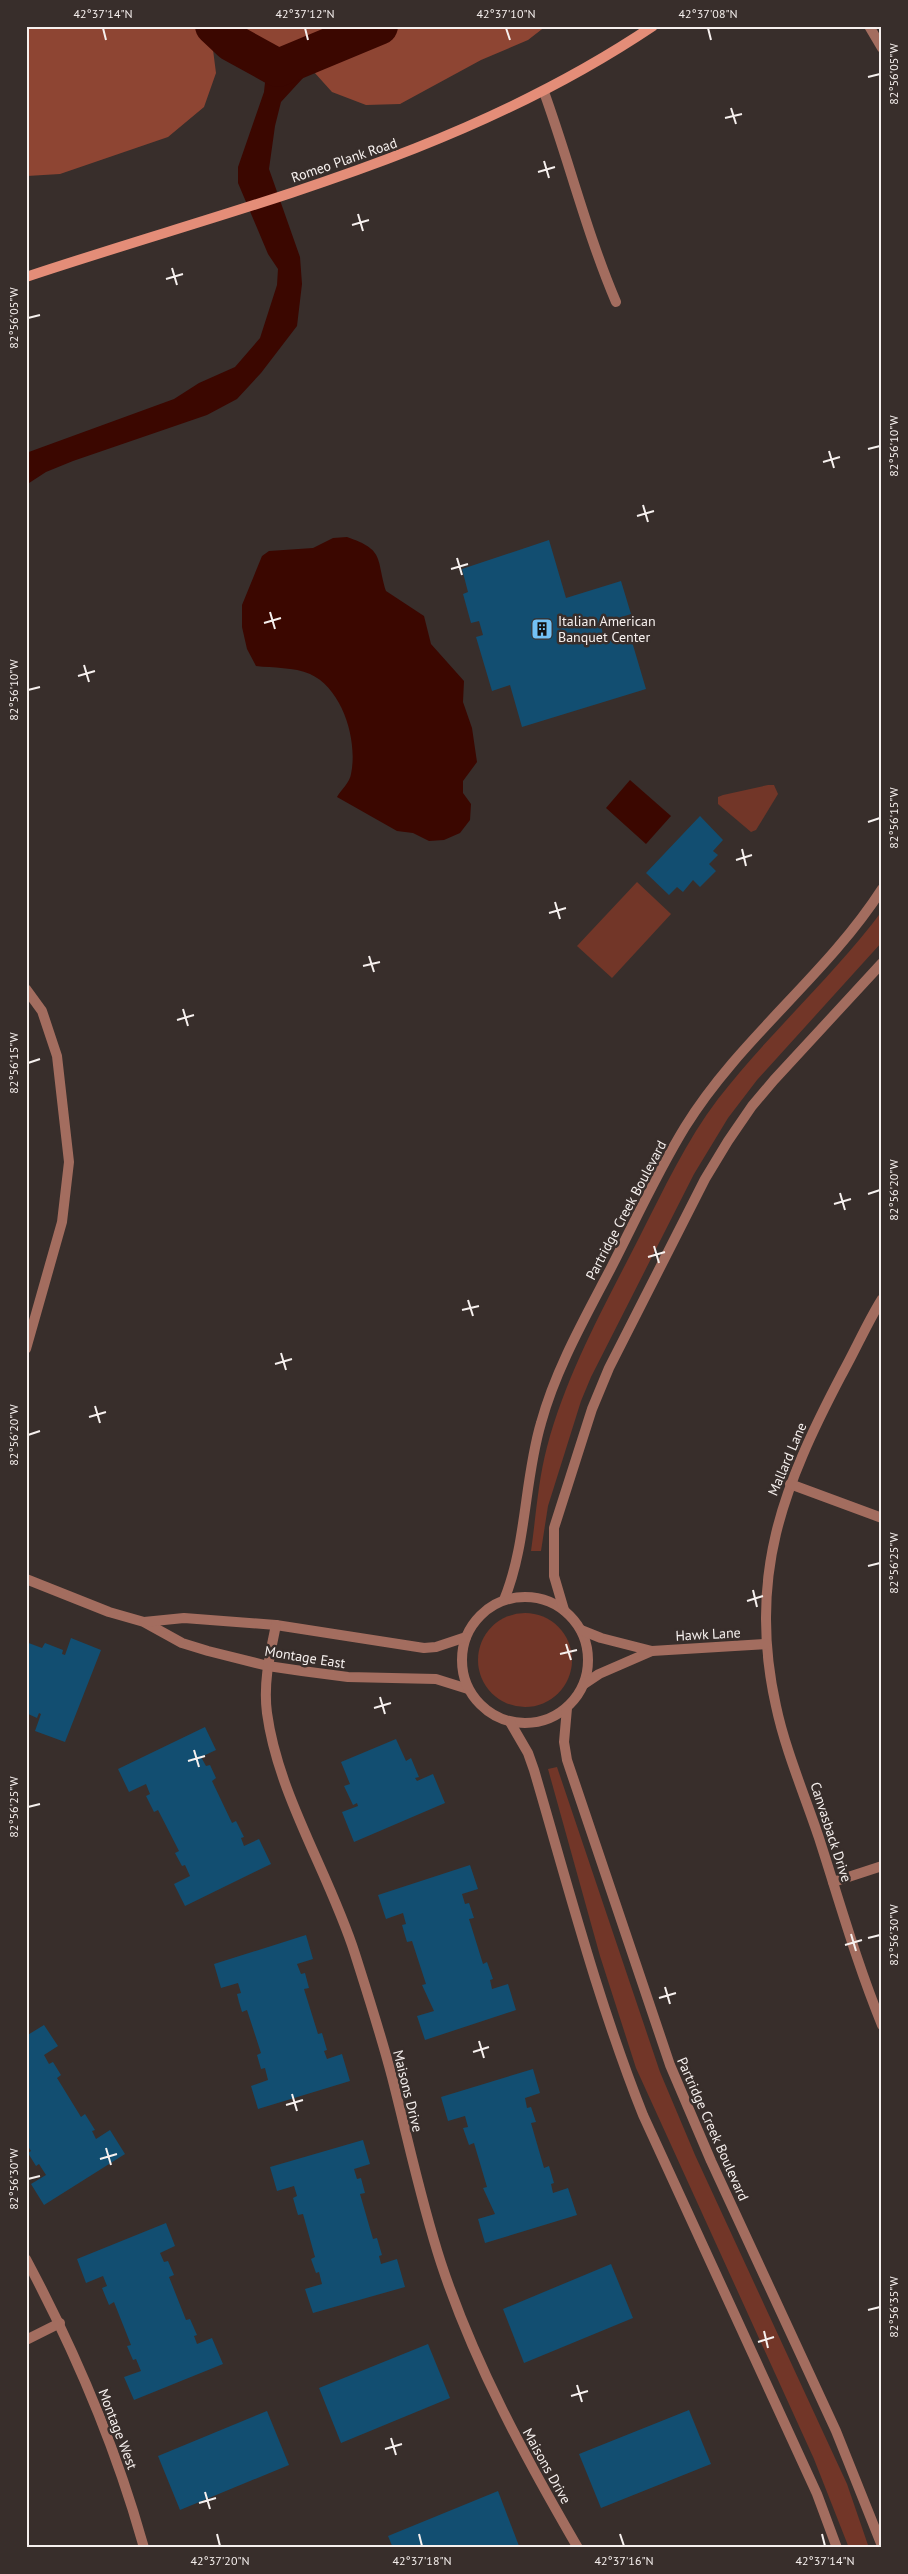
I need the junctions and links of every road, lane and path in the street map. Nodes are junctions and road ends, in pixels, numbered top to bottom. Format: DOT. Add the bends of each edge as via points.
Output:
graph roads {
  1 [pos="653,26"];
  2 [pos="869,26"];
  3 [pos="882,48"];
  4 [pos="544,92"];
  5 [pos="26,277"];
  6 [pos="616,302"];
  7 [pos="882,889"];
  8 [pos="882,963"];
  9 [pos="26,989"];
  10 [pos="882,1299"];
  11 [pos="26,1349"];
  12 [pos="790,1484"];
  13 [pos="882,1518"];
  14 [pos="26,1579"];
  15 [pos="504,1600"];
  16 [pos="564,1610"];
  17 [pos="144,1622"];
  18 [pos="276,1625"];
  19 [pos="581,1630"];
  20 [pos="466,1636"];
  21 [pos="766,1644"];
  22 [pos="652,1651"];
  23 [pos="268,1666"];
  24 [pos="584,1684"];
  25 [pos="468,1689"];
  26 [pos="568,1708"];
  27 [pos="510,1722"];
  28 [pos="882,1866"];
  29 [pos="833,1882"];
  30 [pos="882,2025"];
  31 [pos="26,2260"];
  32 [pos="60,2323"];
  33 [pos="26,2340"];
  34 [pos="882,2546"];
  35 [pos="144,2548"];
  36 [pos="578,2548"];
  37 [pos="837,2548"];
  1 -- 4 [label="main road, Romeo Plank Road"];
  2 -- 3 [label="street"];
  4 -- 5 [label="main road, Romeo Plank Road" via="425,146 225,216 115,247"];
  4 -- 6 [label="street" via="602,271"];
  7 -- 15 [label="street, Partridge Creek Boulevard" via="843,942 736,1058 685,1127 658,1176 576,1335 542,1420 532,1457 514,1570"];
  8 -- 16 [label="street" via="768,1087 728,1141 705,1179 609,1368 592,1409 554,1528 554,1576"];
  9 -- 11 [label="street" via="42,1011 56,1056 69,1162 62,1222"];
  10 -- 12 [label="street, Mallard Lane" via="813,1430"];
  12 -- 13 [label="street"];
  12 -- 21 [label="street, Mallard Lane" via="776,1530 769,1572"];
  14 -- 17 [label="street, Montage East" via="109,1612"];
  15 -- 16 [label="street" via="529,1597 553,1603"];
  15 -- 20 [label="street" via="481,1614"];
  16 -- 19 [label="street"];
  17 -- 18 [label="street, Montage East" via="184,1618"];
  17 -- 23 [label="street, Montage East" via="182,1643"];
  18 -- 20 [label="street, Montage East" via="416,1647 436,1647"];
  18 -- 23 [label="street, Maisons Drive"];
  19 -- 22 [label="street, Hawk Lane"];
  19 -- 24 [label="street" via="588,1655"];
  20 -- 25 [label="street" via="461,1663"];
  21 -- 22 [label="street, Hawk Lane"];
  21 -- 29 [label="street, Canvasback Drive" via="776,1708"];
  22 -- 24 [label="street, Hawk Lane"];
  23 -- 25 [label="street, Montage East" via="348,1677 436,1679"];
  23 -- 36 [label="street, Maisons Drive" via="267,1712 274,1745 353,1946 442,2266 498,2402"];
  24 -- 26 [label="street"];
  25 -- 27 [label="street" via="485,1710"];
  26 -- 27 [label="street" via="540,1722"];
  26 -- 34 [label="street, Partridge Creek Boulevard" via="564,1742 567,1760 667,2057 711,2161 836,2430"];
  27 -- 37 [label="street" via="534,1770 624,2067 817,2494"];
  28 -- 29 [label="street"];
  29 -- 30 [label="street, Canvasback Drive"];
  31 -- 32 [label="street"];
  32 -- 33 [label="street"];
  32 -- 35 [label="street, Montage West" via="114,2458"];
}
